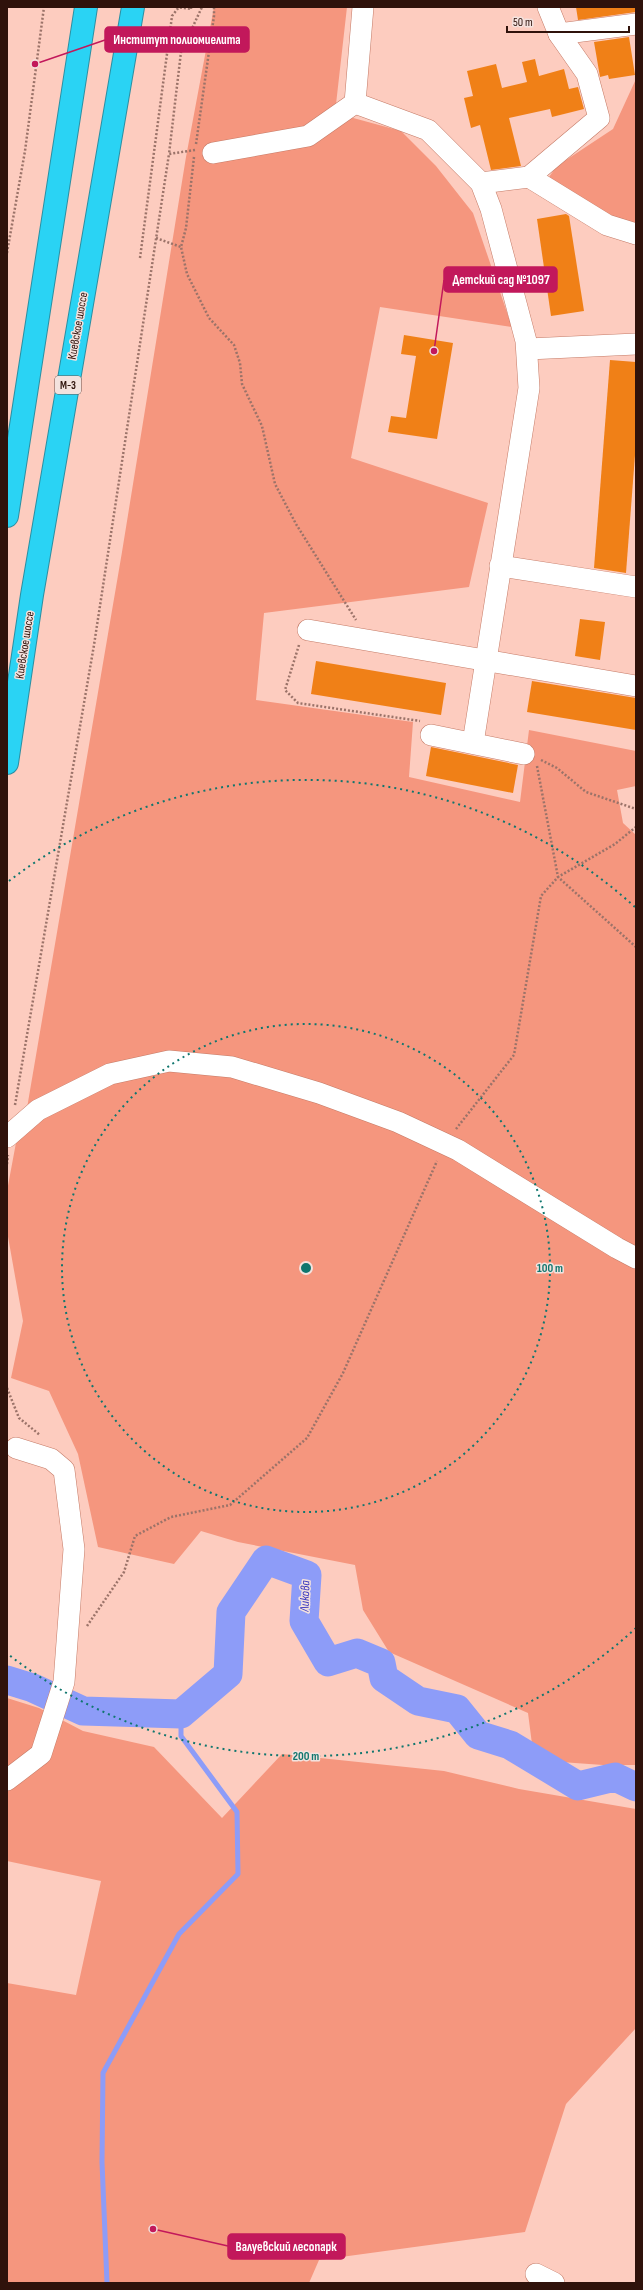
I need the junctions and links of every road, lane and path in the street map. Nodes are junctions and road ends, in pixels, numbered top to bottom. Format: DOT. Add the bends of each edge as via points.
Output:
graph roads {
  1 [pos="44,7"];
  2 [pos="86,7"];
  3 [pos="133,7"];
  4 [pos="177,7"];
  5 [pos="202,7"];
  6 [pos="214,7"];
  7 [pos="363,7"];
  8 [pos="548,7"];
  9 [pos="191,8"];
  10 [pos="636,24"];
  11 [pos="559,34"];
  12 [pos="355,103"];
  13 [pos="203,151"];
  14 [pos="169,154"];
  15 [pos="529,177"];
  16 [pos="481,183"];
  17 [pos="636,234"];
  18 [pos="156,238"];
  19 [pos="181,247"];
  20 [pos="7,253"];
  21 [pos="140,258"];
  22 [pos="636,344"];
  23 [pos="528,349"];
  24 [pos="7,516"];
  25 [pos="500,566"];
  26 [pos="636,587"];
  27 [pos="308,630"];
  28 [pos="369,641"];
  29 [pos="486,660"];
  30 [pos="636,686"];
  31 [pos="434,736"];
  32 [pos="473,743"];
  33 [pos="530,756"];
  34 [pos="7,763"];
  35 [pos="636,809"];
  36 [pos="636,827"];
  37 [pos="558,877"];
  38 [pos="636,947"];
  39 [pos="9,1136"];
  40 [pos="445,1144"];
  41 [pos="7,1164"];
  42 [pos="636,1258"];
  43 [pos="7,1388"];
  44 [pos="16,1448"];
  45 [pos="51,1458"];
  46 [pos="66,1650"];
  47 [pos="7,1780"];
  1 -- 20 [label="path" via="25,151"];
  2 -- 24 [label="highway"];
  3 -- 34 [label="highway, Киевское шоссе / М-3" via="34,588"];
  4 -- 9 [label="path, bridge"];
  4 -- 21 [label="path" via="172,16"];
  5 -- 14 [label="path" via="181,52"];
  6 -- 13 [label="path"];
  7 -- 12 [label="street"];
  8 -- 11 [label="street"];
  10 -- 11 [label="street"];
  11 -- 15 [label="street" via="587,74 599,118"];
  12 -- 13 [label="street" via="308,136"];
  12 -- 16 [label="street" via="428,130"];
  13 -- 14 [label="path"];
  13 -- 19 [label="path"];
  14 -- 18 [label="path"];
  15 -- 16 [label="street"];
  15 -- 17 [label="street" via="607,225"];
  16 -- 23 [label="street" via="491,209"];
  18 -- 19 [label="path"];
  18 -- 39 [label="path" via="94,645"];
  19 -- 28 [label="path" via="187,274 209,318 234,345 240,363 242,384 262,426 275,484 296,524"];
  22 -- 23 [label="street"];
  23 -- 25 [label="street" via="529,388"];
  25 -- 26 [label="street"];
  25 -- 29 [label="street"];
  27 -- 28 [label="street"];
  27 -- 31 [label="path" via="298,647 286,690 298,703 428,723"];
  28 -- 29 [label="street"];
  29 -- 30 [label="street"];
  29 -- 32 [label="street"];
  31 -- 32 [label="street"];
  32 -- 33 [label="street"];
  33 -- 35 [label="path" via="557,768 586,792"];
  33 -- 37 [label="path"];
  36 -- 37 [label="path" via="614,844"];
  37 -- 38 [label="path"];
  37 -- 40 [label="path" via="542,896 514,1055"];
  39 -- 40 [label="street" via="38,1110 110,1074 169,1060 232,1067 312,1091 398,1122"];
  39 -- 41 [label="path"];
  40 -- 42 [label="street"];
  40 -- 46 [label="path" via="343,1374 306,1438 230,1505 171,1517 135,1536 124,1572 74,1648"];
  43 -- 45 [label="path" via="19,1418 51,1444"];
  44 -- 45 [label="street"];
  45 -- 46 [label="street" via="64,1470 74,1549"];
  46 -- 47 [label="street" via="64,1682 41,1754"];
}
